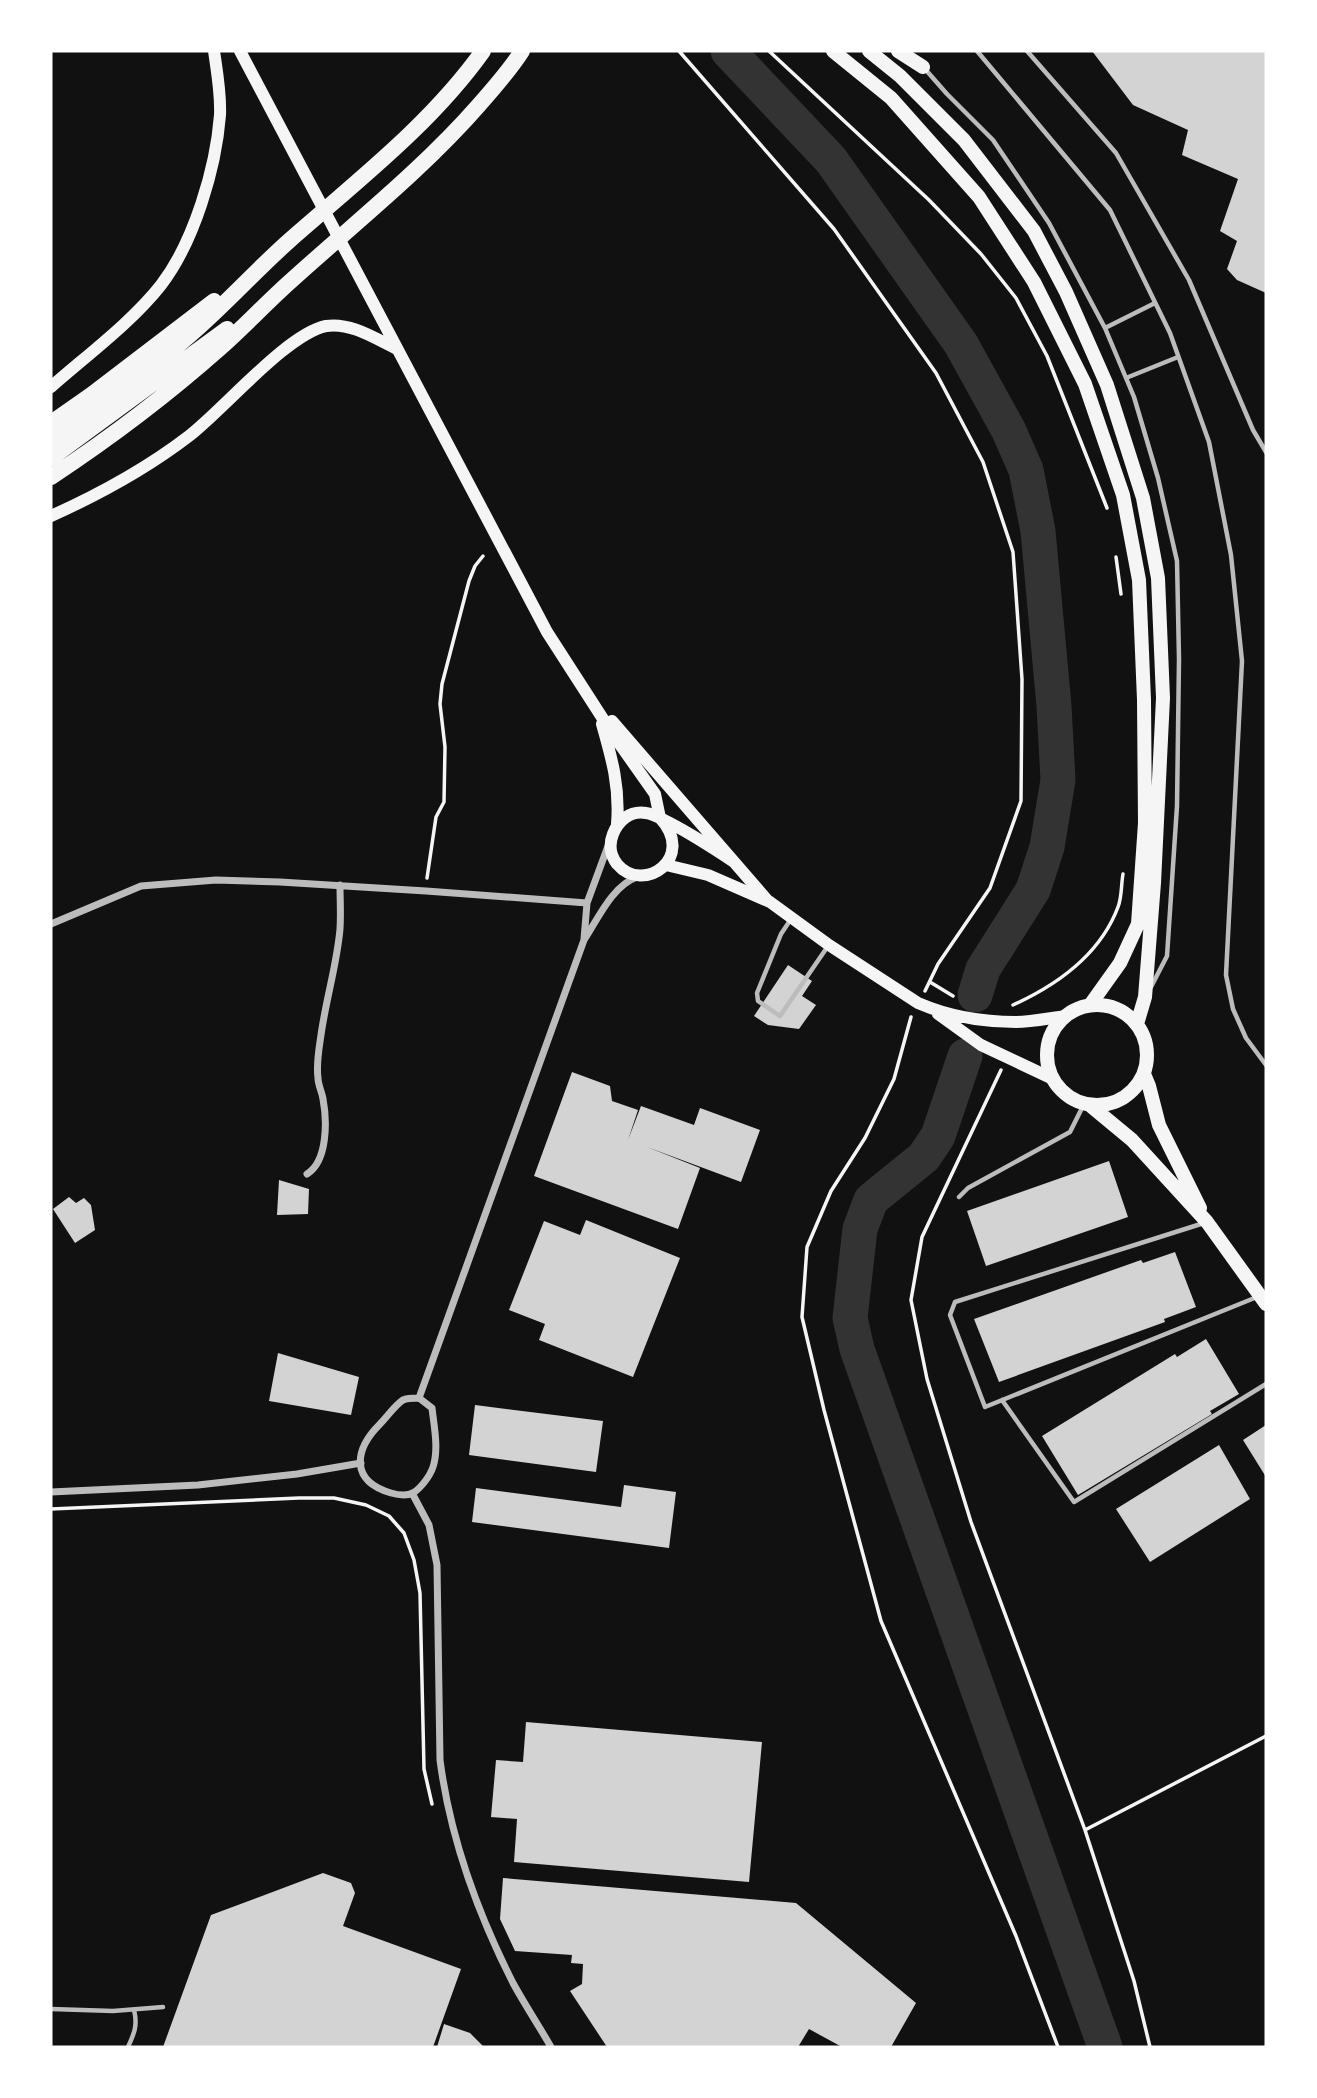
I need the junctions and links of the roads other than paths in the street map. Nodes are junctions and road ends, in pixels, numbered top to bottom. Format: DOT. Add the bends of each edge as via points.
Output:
graph roads {
  1 [pos="214,51"];
  2 [pos="240,51"];
  3 [pos="483,51"];
  4 [pos="522,51"];
  5 [pos="833,51"];
  6 [pos="869,51"];
  7 [pos="898,51"];
  8 [pos="908,51"];
  9 [pos="977,51"];
  10 [pos="1027,51"];
  11 [pos="923,67"];
  12 [pos="276,252"];
  13 [pos="293,279"];
  14 [pos="1156,303"];
  15 [pos="1105,328"];
  16 [pos="397,349"];
  17 [pos="1178,356"];
  18 [pos="1126,378"];
  19 [pos="51,387"];
  20 [pos="134,389"];
  21 [pos="51,423"];
  22 [pos="51,441"];
  23 [pos="1266,452"];
  24 [pos="51,458"];
  25 [pos="51,477"];
  26 [pos="51,516"];
  27 [pos="598,710"];
  28 [pos="660,818"];
  29 [pos="617,824"];
  30 [pos="610,841"];
  31 [pos="734,862"];
  32 [pos="666,865"];
  33 [pos="641,876"];
  34 [pos="340,885"];
  35 [pos="770,902"];
  36 [pos="587,904"];
  37 [pos="792,918"];
  38 [pos="51,924"];
  39 [pos="584,940"];
  40 [pos="829,946"];
  41 [pos="1145,997"];
  42 [pos="1090,1005"];
  43 [pos="933,1009"];
  44 [pos="1066,1016"];
  45 [pos="1137,1024"];
  46 [pos="1266,1065"];
  47 [pos="1143,1074"];
  48 [pos="1051,1077"];
  49 [pos="1088,1105"];
  50 [pos="307,1174"];
  51 [pos="959,1197"];
  52 [pos="1207,1222"];
  53 [pos="1263,1300"];
  54 [pos="1266,1384"];
  55 [pos="419,1398"];
  56 [pos="1002,1400"];
  57 [pos="360,1462"];
  58 [pos="51,1492"];
  59 [pos="412,1493"];
  60 [pos="163,2007"];
  61 [pos="51,2009"];
  62 [pos="134,2010"];
  63 [pos="128,2047"];
  64 [pos="551,2047"];
  1 -- 19 [label="main road" via="220,113 215,156 181,252 161,285 134,314"];
  2 -- 16 [label="main road"];
  3 -- 12 [label="highway" via="443,100"];
  4 -- 13 [label="highway" via="463,123 398,188"];
  5 -- 42 [label="main road" via="891,98 979,197 1034,282 1085,384 1123,495 1139,580 1145,823 1138,925 1120,963"];
  6 -- 41 [label="main road" via="964,140 1034,231 1107,385 1143,498 1158,578 1163,698"];
  7 -- 11 [label="main road"];
  8 -- 11 [label="lane"];
  9 -- 14 [label="lane" via="1110,210"];
  10 -- 23 [label="lane" via="1116,153 1189,280"];
  11 -- 15 [label="lane" via="993,140 1049,223"];
  12 -- 20 [label="highway"];
  12 -- 21 [label="highway"];
  13 -- 20 [label="highway"];
  13 -- 25 [label="highway" via="172,389"];
  14 -- 15 [label="lane"];
  14 -- 17 [label="lane"];
  15 -- 18 [label="lane"];
  16 -- 26 [label="main road" via="336,325 304,336 150,465 102,494"];
  16 -- 27 [label="main road" via="547,632"];
  17 -- 18 [label="lane"];
  17 -- 46 [label="lane" via="1209,442 1231,555 1242,661 1226,975 1233,1009 1246,1038"];
  18 -- 41 [label="lane" via="1158,478 1177,561 1177,806 1167,956"];
  20 -- 22 [label="highway"];
  20 -- 24 [label="highway"];
  27 -- 28 [label="main road" via="655,794"];
  27 -- 29 [label="main road" via="617,777"];
  27 -- 31 [label="main road" via="613,721"];
  28 -- 29 [label="main road" via="645,812 629,814"];
  28 -- 31 [label="main road"];
  28 -- 32 [label="main road" via="673,840"];
  29 -- 30 [label="main road"];
  30 -- 33 [label="main road" via="618,865"];
  30 -- 36 [label="street"];
  31 -- 35 [label="main road"];
  32 -- 33 [label="main road"];
  32 -- 35 [label="main road" via="708,875"];
  33 -- 39 [label="street" via="614,894"];
  34 -- 36 [label="street"];
  34 -- 38 [label="street" via="216,880 141,886"];
  34 -- 50 [label="street" via="340,928 318,1057 323,1141 319,1159"];
  35 -- 37 [label="main road"];
  36 -- 39 [label="street"];
  37 -- 40 [label="main road"];
  37 -- 40 [label="lane" via="757,992 758,1001 780,1016"];
  39 -- 55 [label="street"];
  40 -- 43 [label="main road"];
  41 -- 45 [label="main road"];
  42 -- 44 [label="main road"];
  42 -- 45 [label="main road" via="1107,1006"];
  43 -- 44 [label="main road" via="1018,1022"];
  43 -- 48 [label="main road" via="981,1045"];
  44 -- 48 [label="main road" via="1054,1028 1048,1044"];
  45 -- 47 [label="main road" via="1145,1040"];
  47 -- 49 [label="main road" via="1123,1099"];
  47 -- 52 [label="main road" via="1159,1125"];
  48 -- 49 [label="main road" via="1071,1099"];
  49 -- 51 [label="lane" via="1070,1132"];
  49 -- 52 [label="main road" via="1132,1140"];
  52 -- 53 [label="main road"];
  52 -- 56 [label="lane" via="955,1302 950,1315 985,1407"];
  53 -- 56 [label="lane"];
  54 -- 56 [label="lane" via="1074,1502"];
  55 -- 57 [label="street" via="403,1400 373,1431 362,1446"];
  55 -- 59 [label="street" via="432,1408 433,1466"];
  57 -- 58 [label="street" via="198,1485"];
  57 -- 59 [label="street" via="370,1484 398,1496"];
  59 -- 64 [label="street" via="429,1525 437,1565 440,1760 457,1843 496,1946"];
  60 -- 62 [label="lane"];
  61 -- 62 [label="lane"];
  62 -- 63 [label="lane" via="136,2029"];
}
